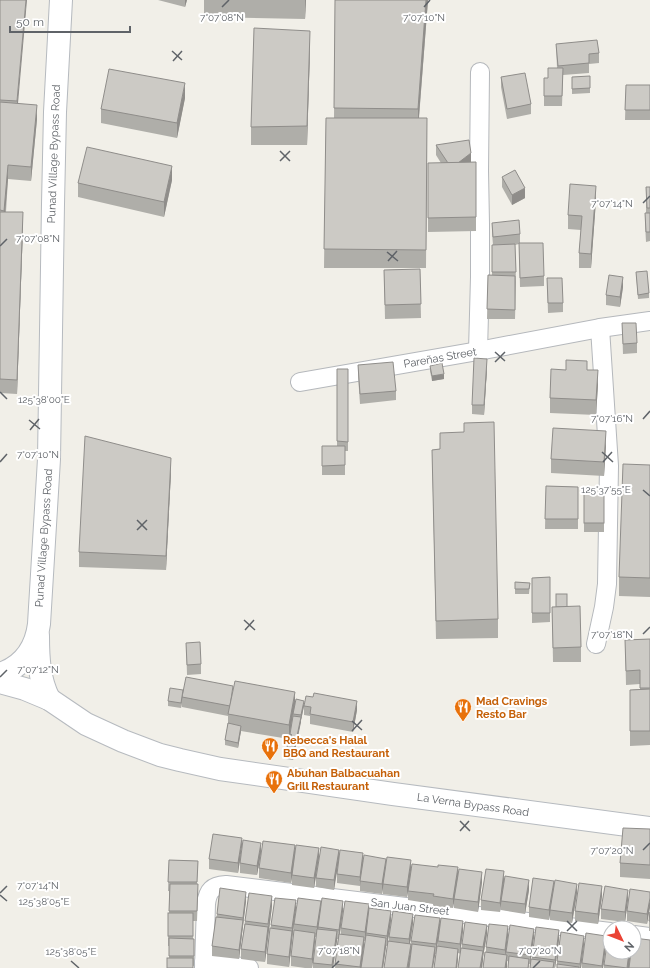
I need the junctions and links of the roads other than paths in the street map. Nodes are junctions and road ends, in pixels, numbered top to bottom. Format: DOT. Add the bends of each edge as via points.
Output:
graph roads {
  1 [pos="61,0"];
  2 [pos="480,72"];
  3 [pos="650,321"];
  4 [pos="600,328"];
  5 [pos="478,351"];
  6 [pos="300,382"];
  7 [pos="38,635"];
  8 [pos="596,644"];
  9 [pos="0,674"];
  10 [pos="0,682"];
  11 [pos="49,699"];
  12 [pos="650,828"];
  13 [pos="602,931"];
  14 [pos="204,965"];
  15 [pos="249,968"];
  1 -- 7 [label="street, Punad Village Bypass Road" via="53,188 49,459"];
  2 -- 5 [label="street"];
  3 -- 4 [label="street, Pareñas Street"];
  4 -- 5 [label="street, Pareñas Street"];
  4 -- 8 [label="street" via="609,474 607,584"];
  5 -- 6 [label="street, Pareñas Street"];
  7 -- 9 [label="street, Punad Village Bypass Road" via="33,648 21,662"];
  7 -- 11 [label="street" via="40,674"];
  10 -- 11 [label="street, La Verna Bypass Road"];
  11 -- 12 [label="street, La Verna Bypass Road" via="86,724 123,741 160,755 220,769"];
  13 -- 14 [label="street, San Juan Street" via="218,885 207,896"];
  14 -- 15 [label="street"];
}
